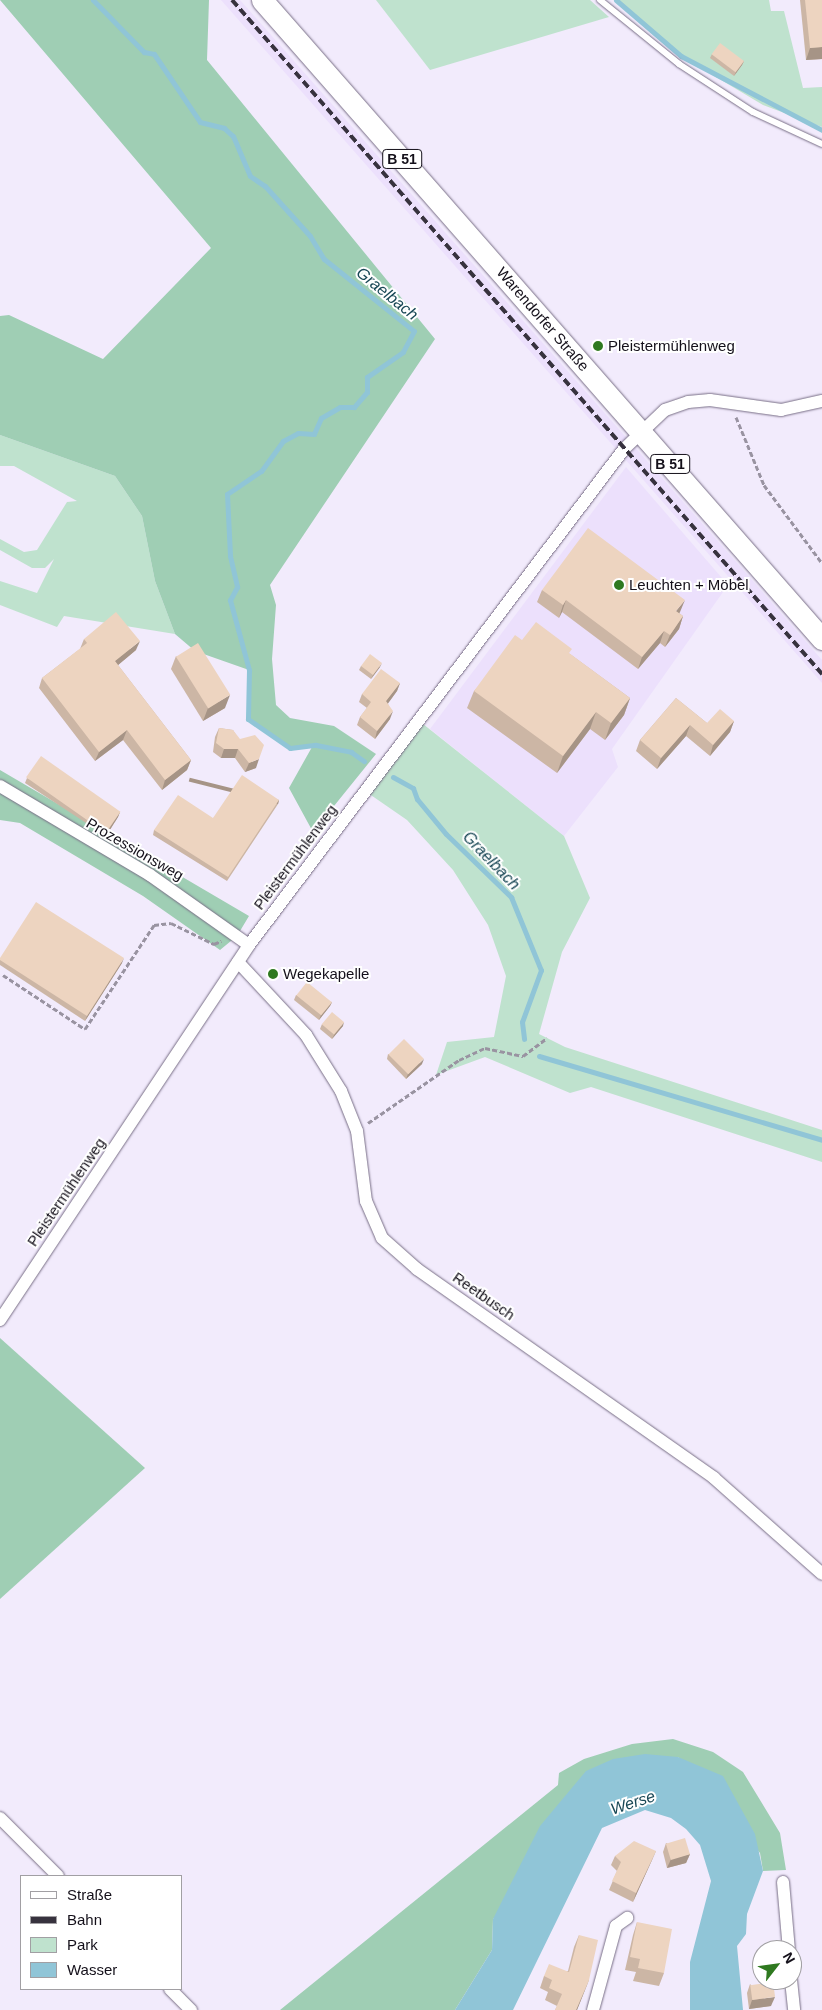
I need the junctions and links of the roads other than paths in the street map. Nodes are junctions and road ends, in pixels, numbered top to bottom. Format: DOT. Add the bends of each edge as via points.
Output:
graph roads {
  1 [pos="262,0"];
  2 [pos="600,0"];
  3 [pos="822,144"];
  4 [pos="822,401"];
  5 [pos="641,431"];
  6 [pos="822,639"];
  7 [pos="0,786"];
  8 [pos="250,945"];
  9 [pos="238,962"];
  10 [pos="0,1320"];
  11 [pos="822,1574"];
  12 [pos="0,1818"];
  13 [pos="57,1875"];
  14 [pos="783,1882"];
  15 [pos="627,1918"];
  16 [pos="788,1940"];
  17 [pos="171,1990"];
  18 [pos="792,1990"];
  19 [pos="191,2010"];
  20 [pos="594,2010"];
  21 [pos="794,2010"];
  1 -- 5 [label="main road, Warendorfer Straße / B 51"];
  2 -- 3 [label="lane" via="679,64 753,112"];
  4 -- 5 [label="street, Pleistermühlenweg" via="781,410 688,402 665,410"];
  5 -- 6 [label="main road, Warendorfer Straße / B 51"];
  5 -- 8 [label="street, Pleistermühlenweg" via="524,576"];
  7 -- 8 [label="street, Prozessionsweg" via="150,874"];
  8 -- 9 [label="street, Pleistermühlenweg"];
  9 -- 10 [label="street, Pleistermühlenweg"];
  9 -- 11 [label="street, Reetbusch" via="306,1035 342,1091 357,1131 366,1202 382,1238 417,1269 714,1478"];
  12 -- 13 [label="street"];
  14 -- 16 [label="street"];
  15 -- 20 [label="street" via="616,1926"];
  17 -- 19 [label="street"];
  18 -- 21 [label="street"];
}
